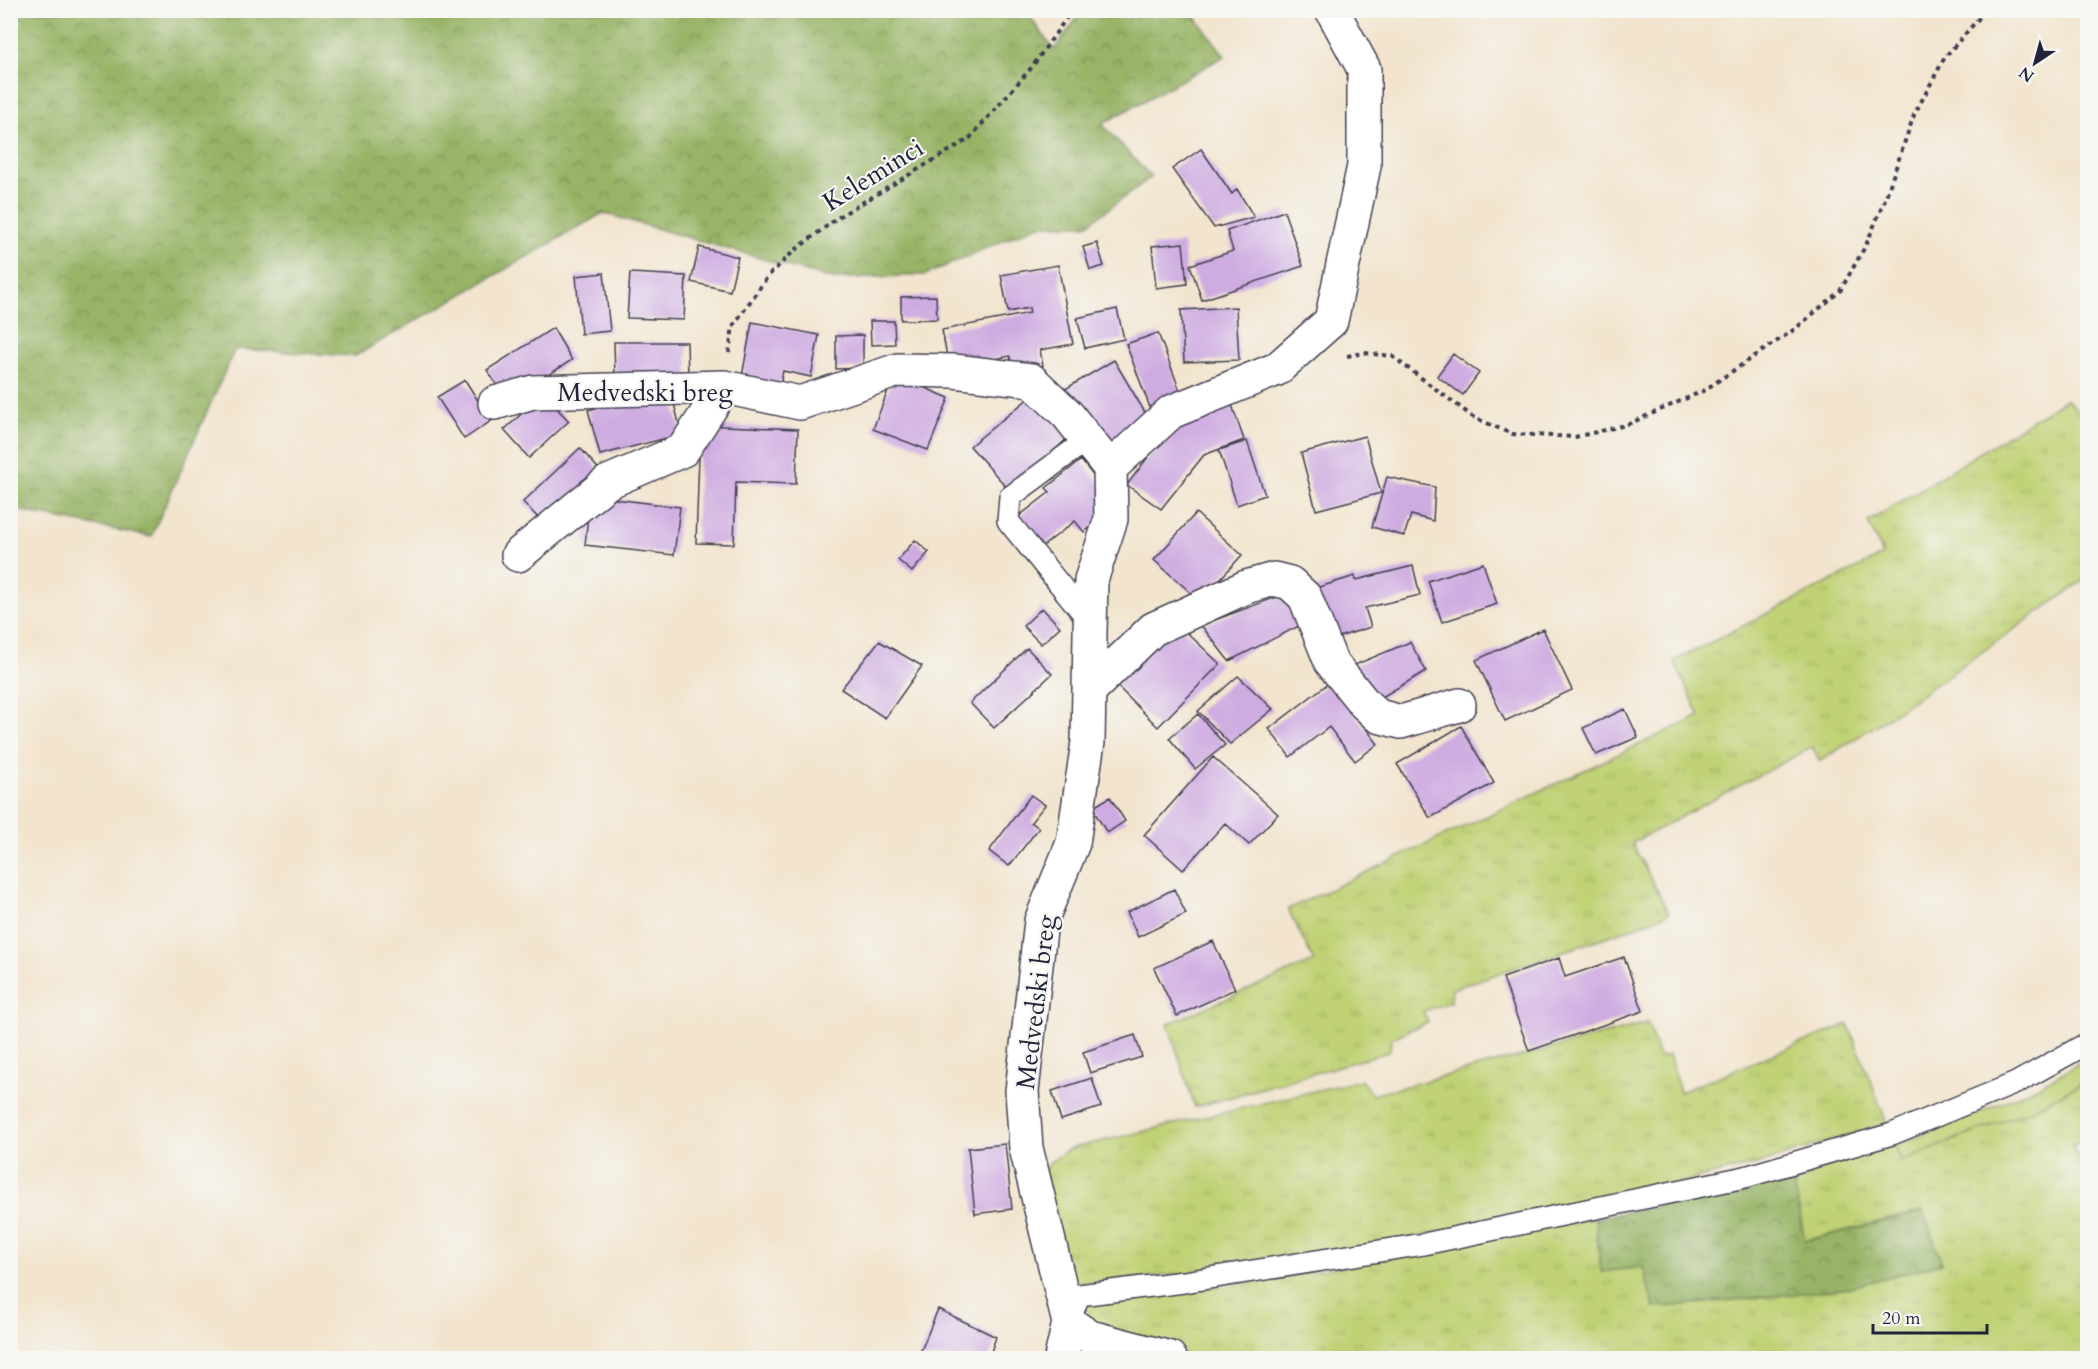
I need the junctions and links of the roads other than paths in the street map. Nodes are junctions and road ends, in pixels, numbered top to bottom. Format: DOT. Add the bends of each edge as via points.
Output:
graph roads {
  1 [pos="1332,10"];
  2 [pos="724,387"];
  3 [pos="495,403"];
  4 [pos="1088,439"];
  5 [pos="1110,468"];
  6 [pos="518,555"];
  7 [pos="1091,623"];
  8 [pos="1090,690"];
  9 [pos="1458,705"];
  10 [pos="2088,1043"];
  11 [pos="1069,1323"];
  12 [pos="1061,1359"];
  13 [pos="1170,1359"];
  1 -- 5 [label="street" via="1364,69 1364,166 1331,321 1277,369 1171,412"];
  2 -- 3 [label="street, Medvedski breg" via="533,392"];
  2 -- 4 [label="street, Medvedski breg" via="800,403 898,370 954,370 1031,380"];
  2 -- 6 [label="street" via="683,450 608,482"];
  4 -- 5 [label="street, Medvedski breg"];
  4 -- 7 [label="lane" via="1010,497 1008,521"];
  5 -- 7 [label="street, Medvedski breg" via="1111,519 1091,580"];
  7 -- 8 [label="street, Medvedski breg"];
  8 -- 9 [label="street" via="1153,628 1246,587 1274,579 1290,584 1305,597 1331,662 1378,716 1401,722"];
  8 -- 11 [label="street, Medvedski breg" via="1088,742 1073,843 1041,921 1022,1091 1026,1148"];
  10 -- 11 [label="lane" via="2016,1083 1892,1134 1745,1177 1424,1244 1184,1282 1079,1294"];
  11 -- 12 [label="street"];
  11 -- 13 [label="street" via="1090,1337"];
}
